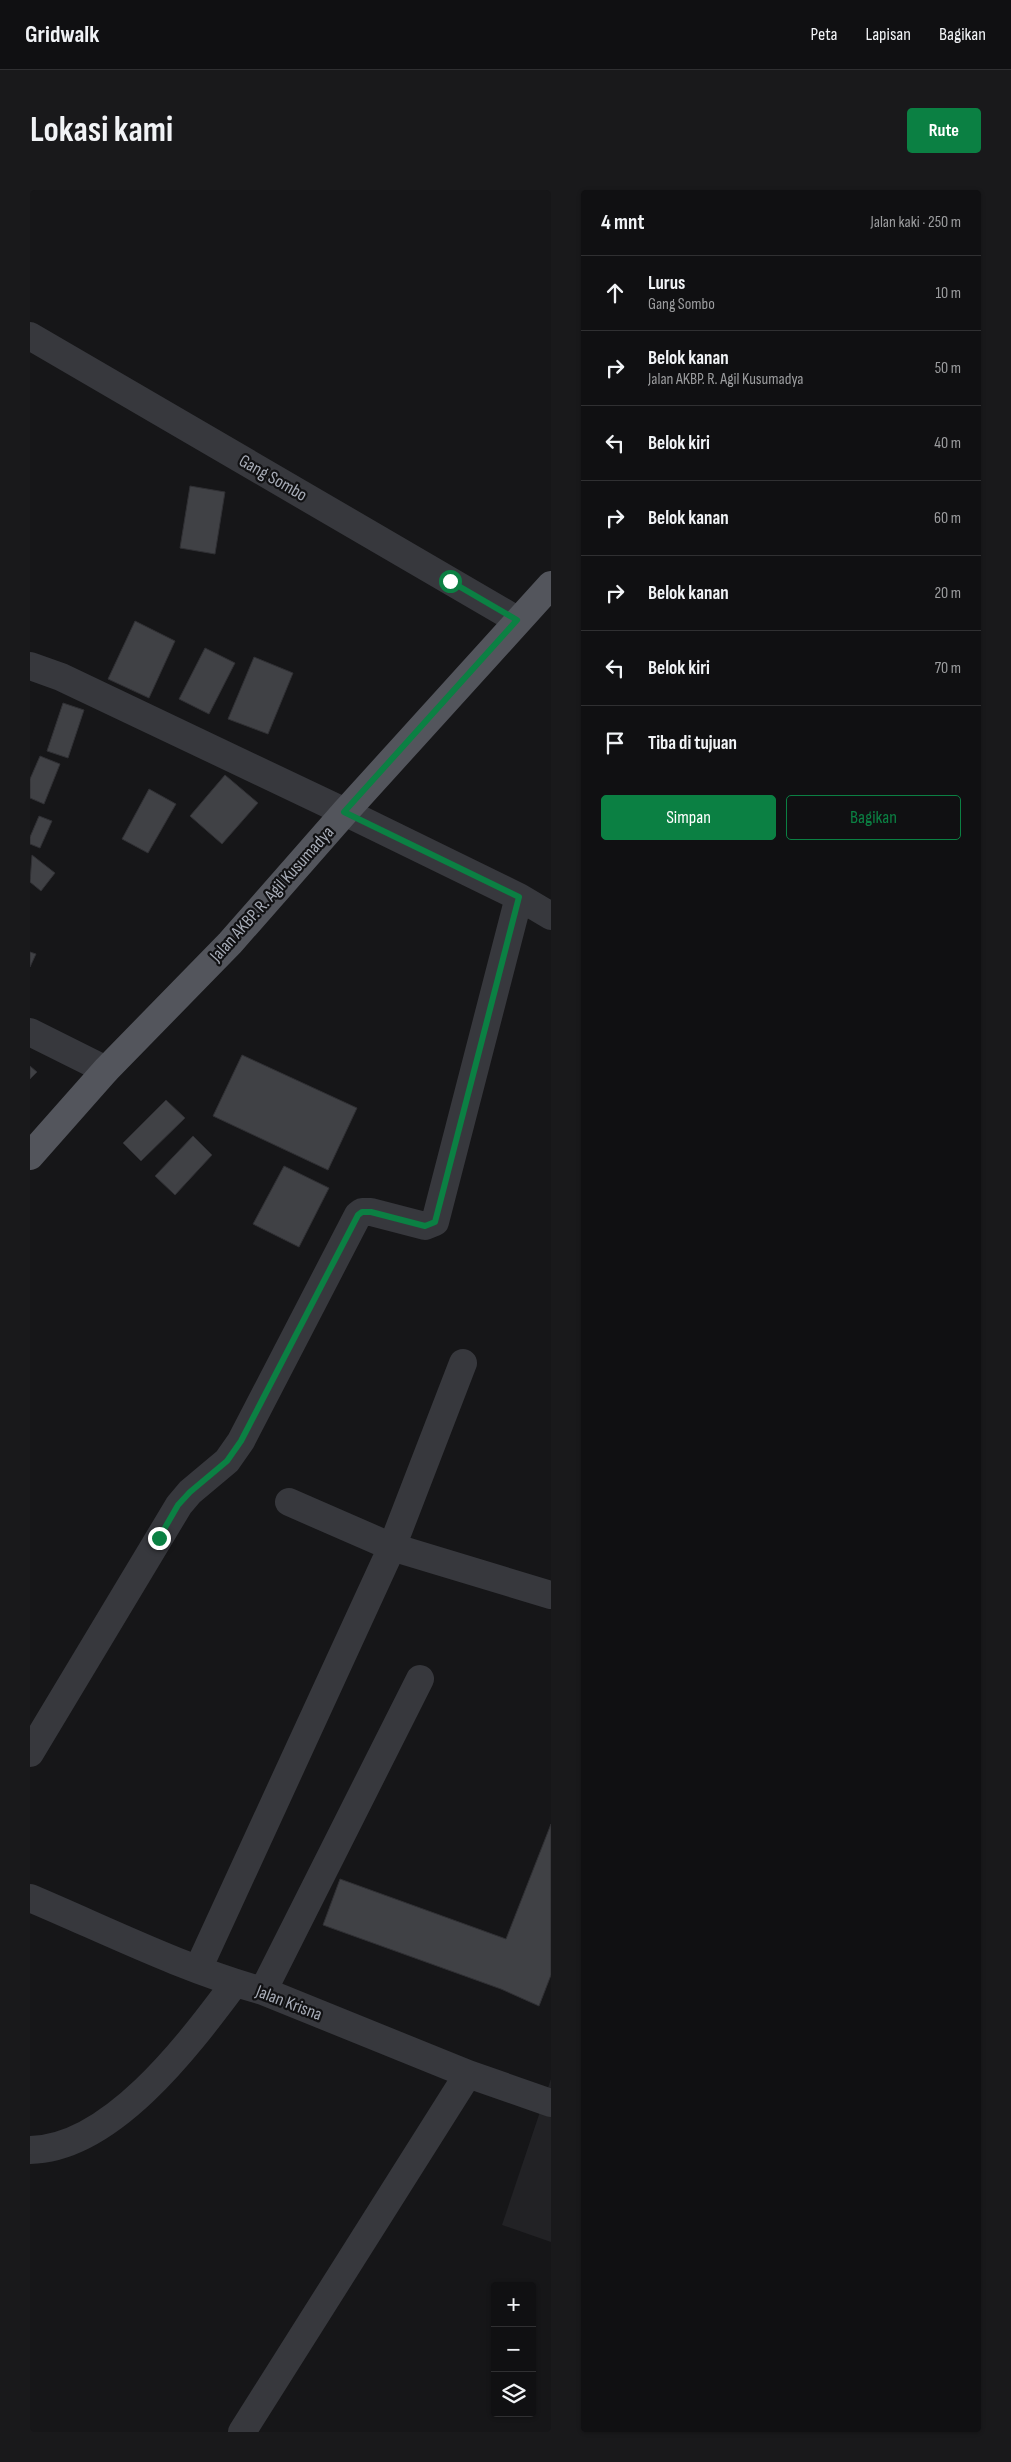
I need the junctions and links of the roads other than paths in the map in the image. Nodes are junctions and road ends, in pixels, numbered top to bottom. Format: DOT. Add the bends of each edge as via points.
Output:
graph roads {
  1 [pos="30,336"];
  2 [pos="551,585"];
  3 [pos="517,620"];
  4 [pos="30,666"];
  5 [pos="344,812"];
  6 [pos="519,897"];
  7 [pos="551,916"];
  8 [pos="30,1032"];
  9 [pos="106,1070"];
  10 [pos="30,1156"];
  11 [pos="463,1363"];
  12 [pos="289,1502"];
  13 [pos="392,1547"];
  14 [pos="551,1594"];
  15 [pos="420,1678"];
  16 [pos="30,1752"];
  17 [pos="30,1898"];
  18 [pos="198,1969"];
  19 [pos="234,1983"];
  20 [pos="263,1991"];
  21 [pos="468,2074"];
  22 [pos="551,2103"];
  23 [pos="30,2150"];
  24 [pos="242,2432"];
  1 -- 3 [label="street, Gang Sombo"];
  2 -- 3 [label="main road, Jalan AKBP. R. Agil Kusumadya"];
  3 -- 5 [label="main road, Jalan AKBP. R. Agil Kusumadya"];
  4 -- 5 [label="street" via="61,677"];
  5 -- 6 [label="street"];
  5 -- 9 [label="main road, Jalan AKBP. R. Agil Kusumadya" via="230,943"];
  6 -- 7 [label="street"];
  6 -- 16 [label="street" via="435,1222 425,1226 371,1212 358,1215 241,1441 227,1461 178,1505"];
  8 -- 9 [label="street"];
  9 -- 10 [label="main road, Jalan AKBP. R. Agil Kusumadya"];
  11 -- 13 [label="street"];
  12 -- 13 [label="street"];
  13 -- 14 [label="street"];
  13 -- 18 [label="street"];
  15 -- 20 [label="street"];
  17 -- 18 [label="street, Jalan Krisna"];
  18 -- 19 [label="street, Jalan Krisna"];
  19 -- 20 [label="street, Jalan Krisna"];
  19 -- 23 [label="street" via="196,2035 138,2097 109,2122 74,2139 42,2150"];
  20 -- 21 [label="street, Jalan Krisna"];
  21 -- 22 [label="street, Jalan Krisna"];
  21 -- 24 [label="street"];
}
